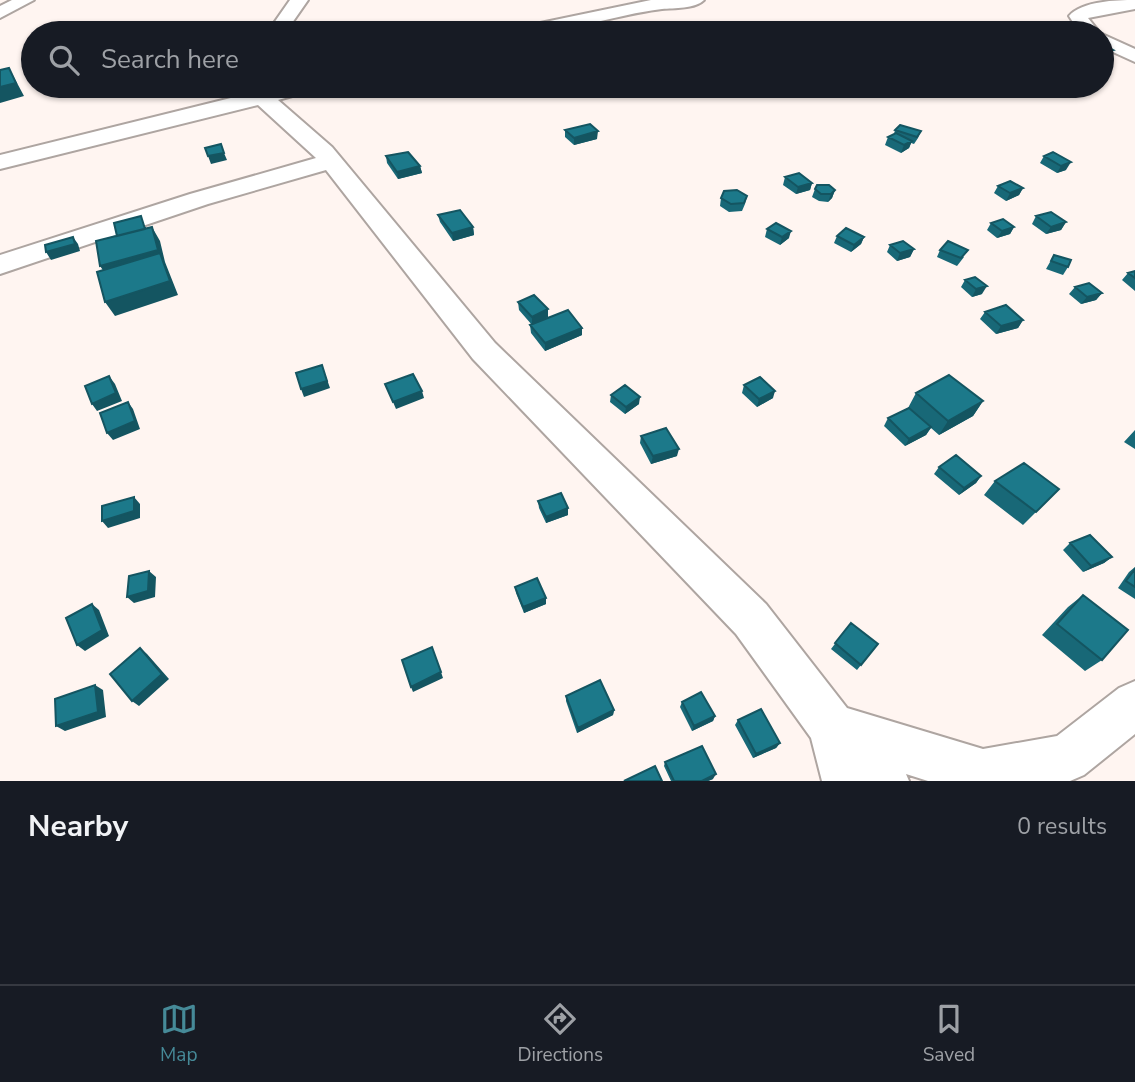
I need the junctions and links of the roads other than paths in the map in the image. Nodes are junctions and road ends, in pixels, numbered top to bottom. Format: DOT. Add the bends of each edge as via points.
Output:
graph roads {
  1 [pos="25,0"];
  2 [pos="299,0"];
  3 [pos="695,0"];
  4 [pos="1135,4"];
  5 [pos="0,13"];
  6 [pos="284,21"];
  7 [pos="574,21"];
  8 [pos="1080,21"];
  9 [pos="1114,46"];
  10 [pos="1135,56"];
  11 [pos="239,98"];
  12 [pos="267,98"];
  13 [pos="331,161"];
  14 [pos="0,162"];
  15 [pos="0,264"];
  16 [pos="1135,704"];
  17 [pos="832,727"];
  18 [pos="847,781"];
  19 [pos="884,781"];
  1 -- 5 [label="street"];
  2 -- 6 [label="street"];
  3 -- 7 [label="street"];
  4 -- 8 [label="street" via="1093,10 1078,16"];
  9 -- 10 [label="street"];
  11 -- 14 [label="street"];
  12 -- 13 [label="street"];
  13 -- 15 [label="street"];
  13 -- 17 [label="street" via="484,351 751,619"];
  16 -- 17 [label="street" via="1067,758 983,774"];
  17 -- 18 [label="street"];
  17 -- 19 [label="street"];
}
